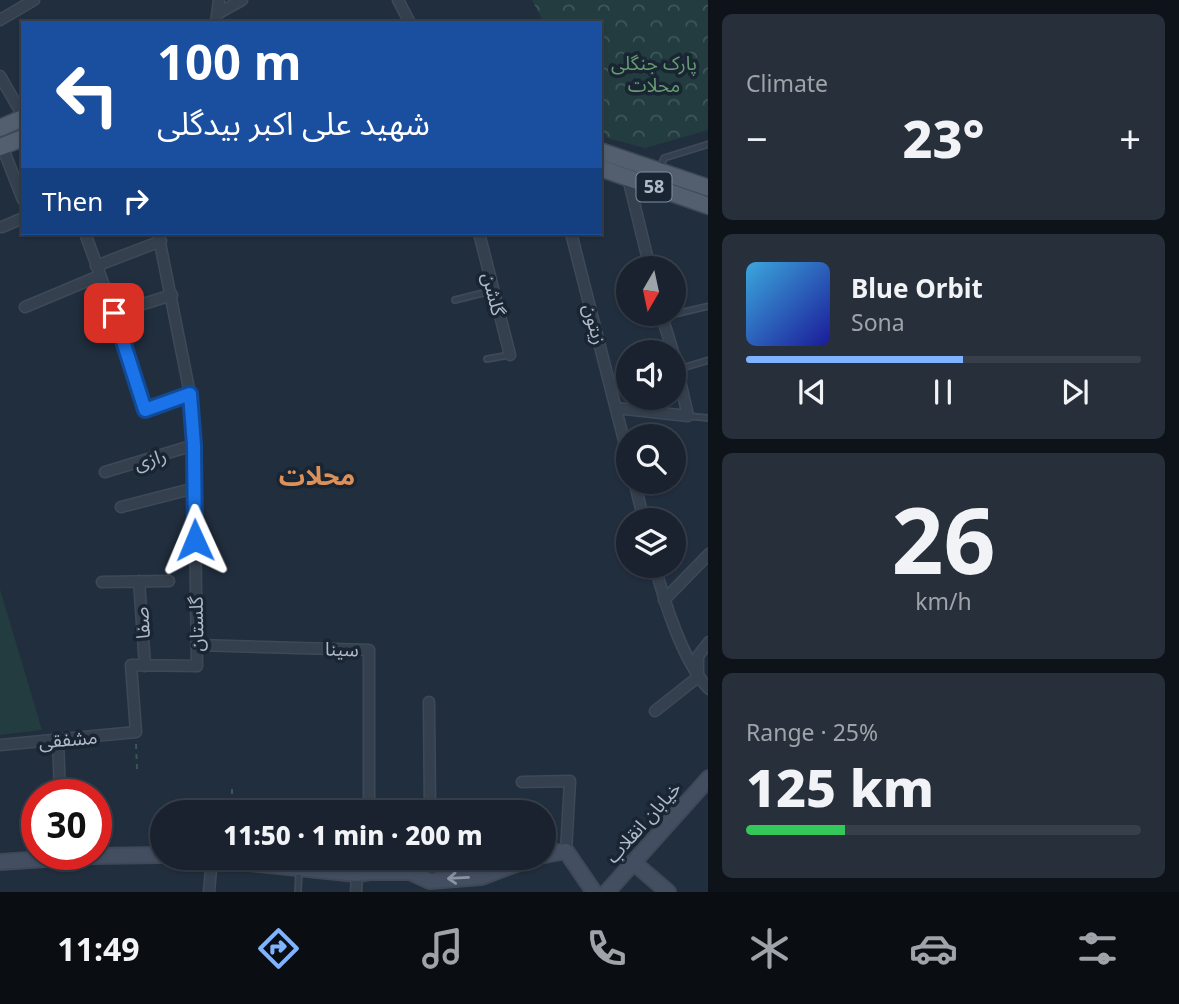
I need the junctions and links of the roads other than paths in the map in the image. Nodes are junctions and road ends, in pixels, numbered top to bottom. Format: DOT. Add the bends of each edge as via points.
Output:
graph roads {
  1 [pos="34,0"];
  2 [pos="219,0"];
  3 [pos="243,0"];
  4 [pos="398,0"];
  5 [pos="217,18"];
  6 [pos="0,20"];
  7 [pos="409,21"];
  8 [pos="0,76"];
  9 [pos="21,113"];
  10 [pos="21,118"];
  11 [pos="0,128"];
  12 [pos="21,139"];
  13 [pos="708,144"];
  14 [pos="1,147"];
  15 [pos="602,151"];
  16 [pos="602,170"];
  17 [pos="659,171"];
  18 [pos="628,178"];
  19 [pos="708,188"];
  20 [pos="21,195"];
  21 [pos="708,206"];
  22 [pos="21,219"];
  23 [pos="2,227"];
  24 [pos="86,235"];
  25 [pos="481,235"];
  26 [pos="572,235"];
  27 [pos="160,237"];
  28 [pos="647,256"];
  29 [pos="98,271"];
  30 [pos="494,290"];
  31 [pos="172,295"];
  32 [pos="455,299"];
  33 [pos="708,306"];
  34 [pos="24,307"];
  35 [pos="686,310"];
  36 [pos="114,313"];
  37 [pos="510,355"];
  38 [pos="487,359"];
  39 [pos="708,360"];
  40 [pos="686,367"];
  41 [pos="190,394"];
  42 [pos="616,404"];
  43 [pos="686,407"];
  44 [pos="635,410"];
  45 [pos="688,416"];
  46 [pos="708,418"];
  47 [pos="194,445"];
  48 [pos="105,472"];
  49 [pos="195,488"];
  50 [pos="121,508"];
  51 [pos="708,554"];
  52 [pos="658,578"];
  53 [pos="169,580"];
  54 [pos="139,581"];
  55 [pos="102,582"];
  56 [pos="664,600"];
  57 [pos="708,642"];
  58 [pos="197,645"];
  59 [pos="145,666"];
  60 [pos="698,677"];
  61 [pos="708,689"];
  62 [pos="429,702"];
  63 [pos="655,711"];
  64 [pos="58,740"];
  65 [pos="0,745"];
  66 [pos="708,778"];
  67 [pos="59,779"];
  68 [pos="522,782"];
  69 [pos="369,800"];
  70 [pos="430,800"];
  71 [pos="566,851"];
  72 [pos="556,853"];
  73 [pos="150,855"];
  74 [pos="112,856"];
  75 [pos="21,860"];
  76 [pos="0,862"];
  77 [pos="633,862"];
  78 [pos="211,870"];
  79 [pos="299,870"];
  80 [pos="365,870"];
  81 [pos="388,870"];
  82 [pos="430,870"];
  83 [pos="500,870"];
  84 [pos="430,881"];
  85 [pos="209,892"];
  86 [pos="298,892"];
  87 [pos="356,892"];
  88 [pos="594,892"];
  89 [pos="607,892"];
  90 [pos="668,892"];
  1 -- 6 [label="street"];
  2 -- 5 [label="street"];
  3 -- 5 [label="street"];
  4 -- 7 [label="street"];
  8 -- 9 [label="street"];
  10 -- 11 [label="main road"];
  12 -- 14 [label="main road"];
  13 -- 17 [label="lane" via="664,158"];
  14 -- 20 [label="street"];
  15 -- 17 [label="main road, 58"];
  16 -- 18 [label="main road, 58"];
  17 -- 19 [label="main road, 58"];
  18 -- 21 [label="main road, 58"];
  18 -- 28 [label="street"];
  22 -- 23 [label="street"];
  24 -- 29 [label="street"];
  25 -- 30 [label="street, گلشن"];
  26 -- 42 [label="street, زیتون"];
  27 -- 29 [label="street, گلستان"];
  27 -- 31 [label="street, گلستان"];
  29 -- 34 [label="street, گلستان"];
  29 -- 36 [label="street"];
  30 -- 32 [label="lane"];
  30 -- 37 [label="street, گلشن"];
  31 -- 36 [label="street"];
  31 -- 41 [label="street, گلستان"];
  33 -- 35 [label="lane"];
  36 -- 41 [label="street" via="145,410"];
  37 -- 38 [label="lane"];
  39 -- 40 [label="lane"];
  41 -- 47 [label="street, گلستان"];
  43 -- 45 [label="street"];
  44 -- 45 [label="street"];
  45 -- 46 [label="lane"];
  47 -- 48 [label="street, رازی"];
  47 -- 49 [label="street, گلستان"];
  49 -- 50 [label="street"];
  49 -- 58 [label="street, گلستان"];
  51 -- 56 [label="street"];
  52 -- 56 [label="street"];
  53 -- 54 [label="street"];
  54 -- 55 [label="street"];
  54 -- 59 [label="street, صفا"];
  56 -- 60 [label="street"];
  57 -- 60 [label="street" via="698,656"];
  58 -- 59 [label="street, گلستان" via="197,666"];
  58 -- 69 [label="street, سینا" via="369,650"];
  59 -- 64 [label="street, مشفقی" via="131,665 136,732"];
  60 -- 61 [label="street"];
  60 -- 63 [label="street"];
  62 -- 70 [label="street"];
  64 -- 65 [label="street, مشفقی"];
  64 -- 67 [label="street"];
  66 -- 77 [label="street, خیابان انقلاب"];
  68 -- 71 [label="street" via="570,781"];
  71 -- 72 [label="street"];
  71 -- 88 [label="street"];
  73 -- 74 [label="street"];
  75 -- 76 [label="street"];
  77 -- 89 [label="street, خیابان انقلاب"];
  77 -- 90 [label="street"];
  78 -- 85 [label="street"];
  79 -- 86 [label="lane"];
  80 -- 87 [label="street"];
  81 -- 84 [label="street" via="410,872"];
  82 -- 84 [label="street"];
  83 -- 84 [label="street, one-way" via="481,877"];
}
